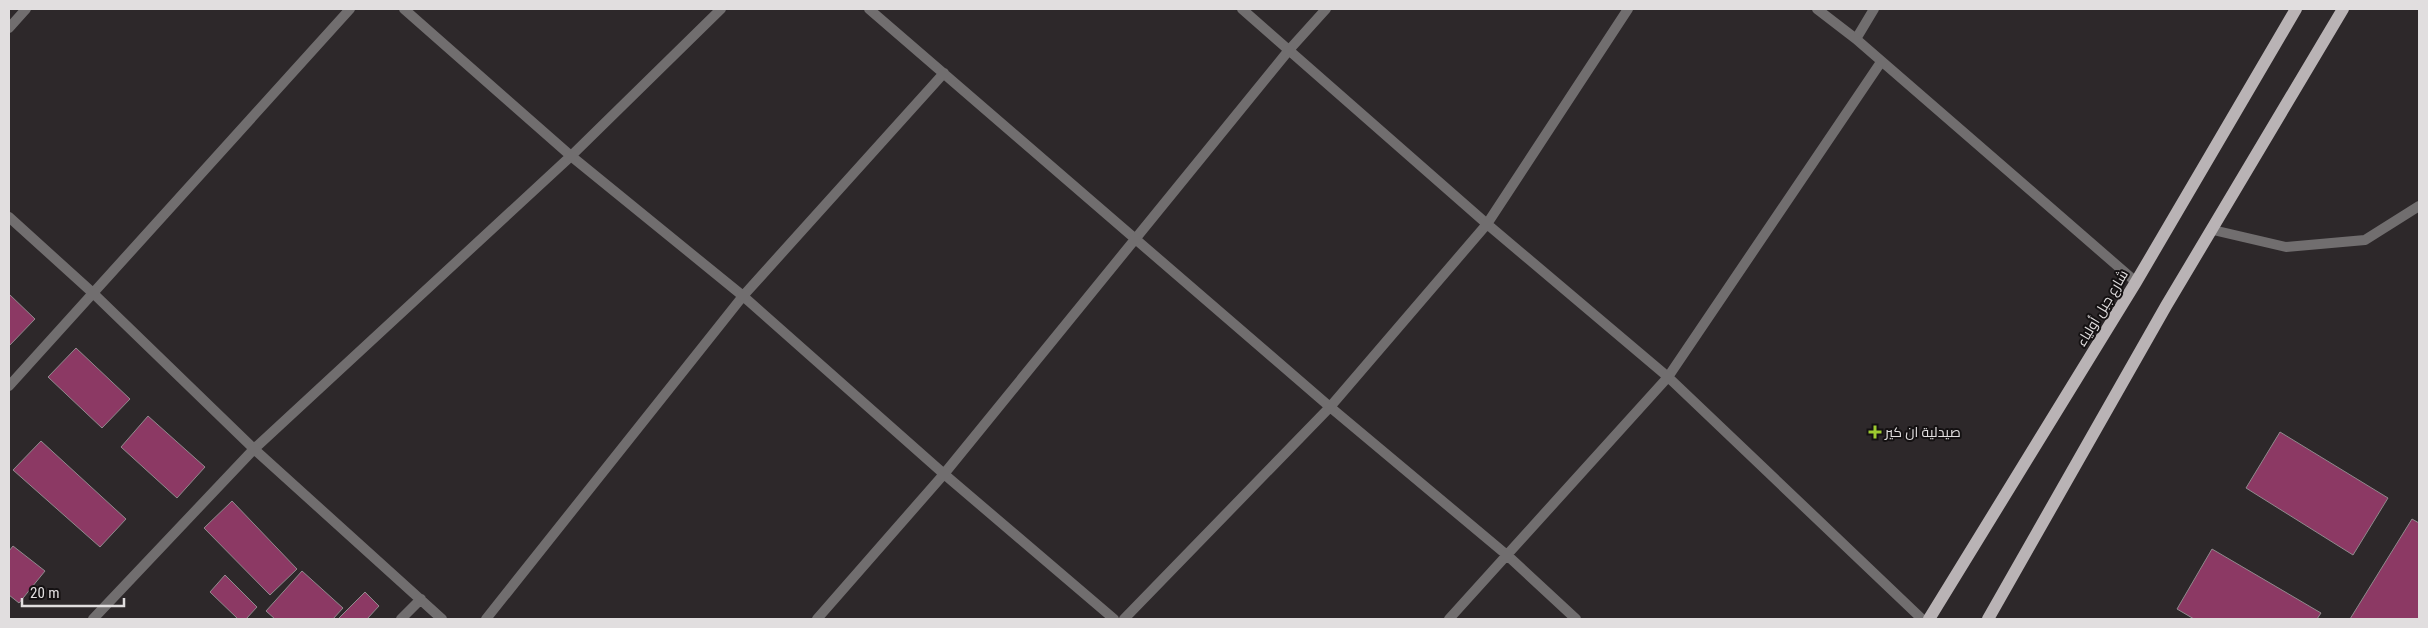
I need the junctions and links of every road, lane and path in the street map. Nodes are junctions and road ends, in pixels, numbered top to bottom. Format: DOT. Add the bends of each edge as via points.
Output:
graph roads {
  1 [pos="26,9"];
  2 [pos="350,9"];
  3 [pos="404,9"];
  4 [pos="721,9"];
  5 [pos="869,9"];
  6 [pos="1242,9"];
  7 [pos="1326,9"];
  8 [pos="1628,9"];
  9 [pos="1817,9"];
  10 [pos="1874,9"];
  11 [pos="2296,9"];
  12 [pos="2343,9"];
  13 [pos="9,28"];
  14 [pos="1856,39"];
  15 [pos="1289,50"];
  16 [pos="1881,62"];
  17 [pos="944,73"];
  18 [pos="571,156"];
  19 [pos="2419,206"];
  20 [pos="9,217"];
  21 [pos="1487,224"];
  22 [pos="2213,230"];
  23 [pos="1136,238"];
  24 [pos="2136,282"];
  25 [pos="94,294"];
  26 [pos="744,296"];
  27 [pos="1668,377"];
  28 [pos="9,386"];
  29 [pos="1330,407"];
  30 [pos="254,450"];
  31 [pos="944,474"];
  32 [pos="1508,556"];
  33 [pos="421,599"];
  34 [pos="93,619"];
  35 [pos="401,619"];
  36 [pos="442,619"];
  37 [pos="486,619"];
  38 [pos="817,619"];
  39 [pos="1114,619"];
  40 [pos="1124,619"];
  41 [pos="1449,619"];
  42 [pos="1576,619"];
  43 [pos="1922,619"];
  44 [pos="1930,619"];
  45 [pos="1988,619"];
  1 -- 13 [label="street"];
  2 -- 25 [label="street"];
  3 -- 18 [label="street"];
  4 -- 18 [label="street"];
  5 -- 17 [label="street"];
  6 -- 15 [label="street"];
  7 -- 15 [label="street"];
  8 -- 21 [label="street"];
  9 -- 14 [label="street"];
  10 -- 14 [label="street"];
  11 -- 24 [label="main road, شارع جبل أولياء"];
  12 -- 22 [label="main road"];
  14 -- 16 [label="street"];
  15 -- 21 [label="street"];
  15 -- 23 [label="street"];
  16 -- 24 [label="street"];
  16 -- 27 [label="street"];
  17 -- 23 [label="street"];
  17 -- 26 [label="street"];
  18 -- 26 [label="street"];
  18 -- 30 [label="street"];
  19 -- 22 [label="street" via="2365,240 2286,247"];
  20 -- 25 [label="street"];
  21 -- 27 [label="street"];
  21 -- 29 [label="street"];
  22 -- 45 [label="main road" via="2166,306"];
  23 -- 29 [label="street"];
  23 -- 31 [label="street"];
  24 -- 44 [label="main road, شارع جبل أولياء"];
  25 -- 28 [label="street"];
  25 -- 30 [label="street"];
  26 -- 31 [label="street"];
  26 -- 37 [label="street"];
  27 -- 32 [label="street"];
  27 -- 43 [label="street"];
  29 -- 32 [label="street"];
  29 -- 40 [label="street"];
  30 -- 33 [label="street"];
  30 -- 34 [label="street"];
  31 -- 38 [label="street"];
  31 -- 39 [label="street"];
  32 -- 41 [label="street"];
  32 -- 42 [label="street"];
  33 -- 35 [label="street"];
  33 -- 36 [label="street"];
}
